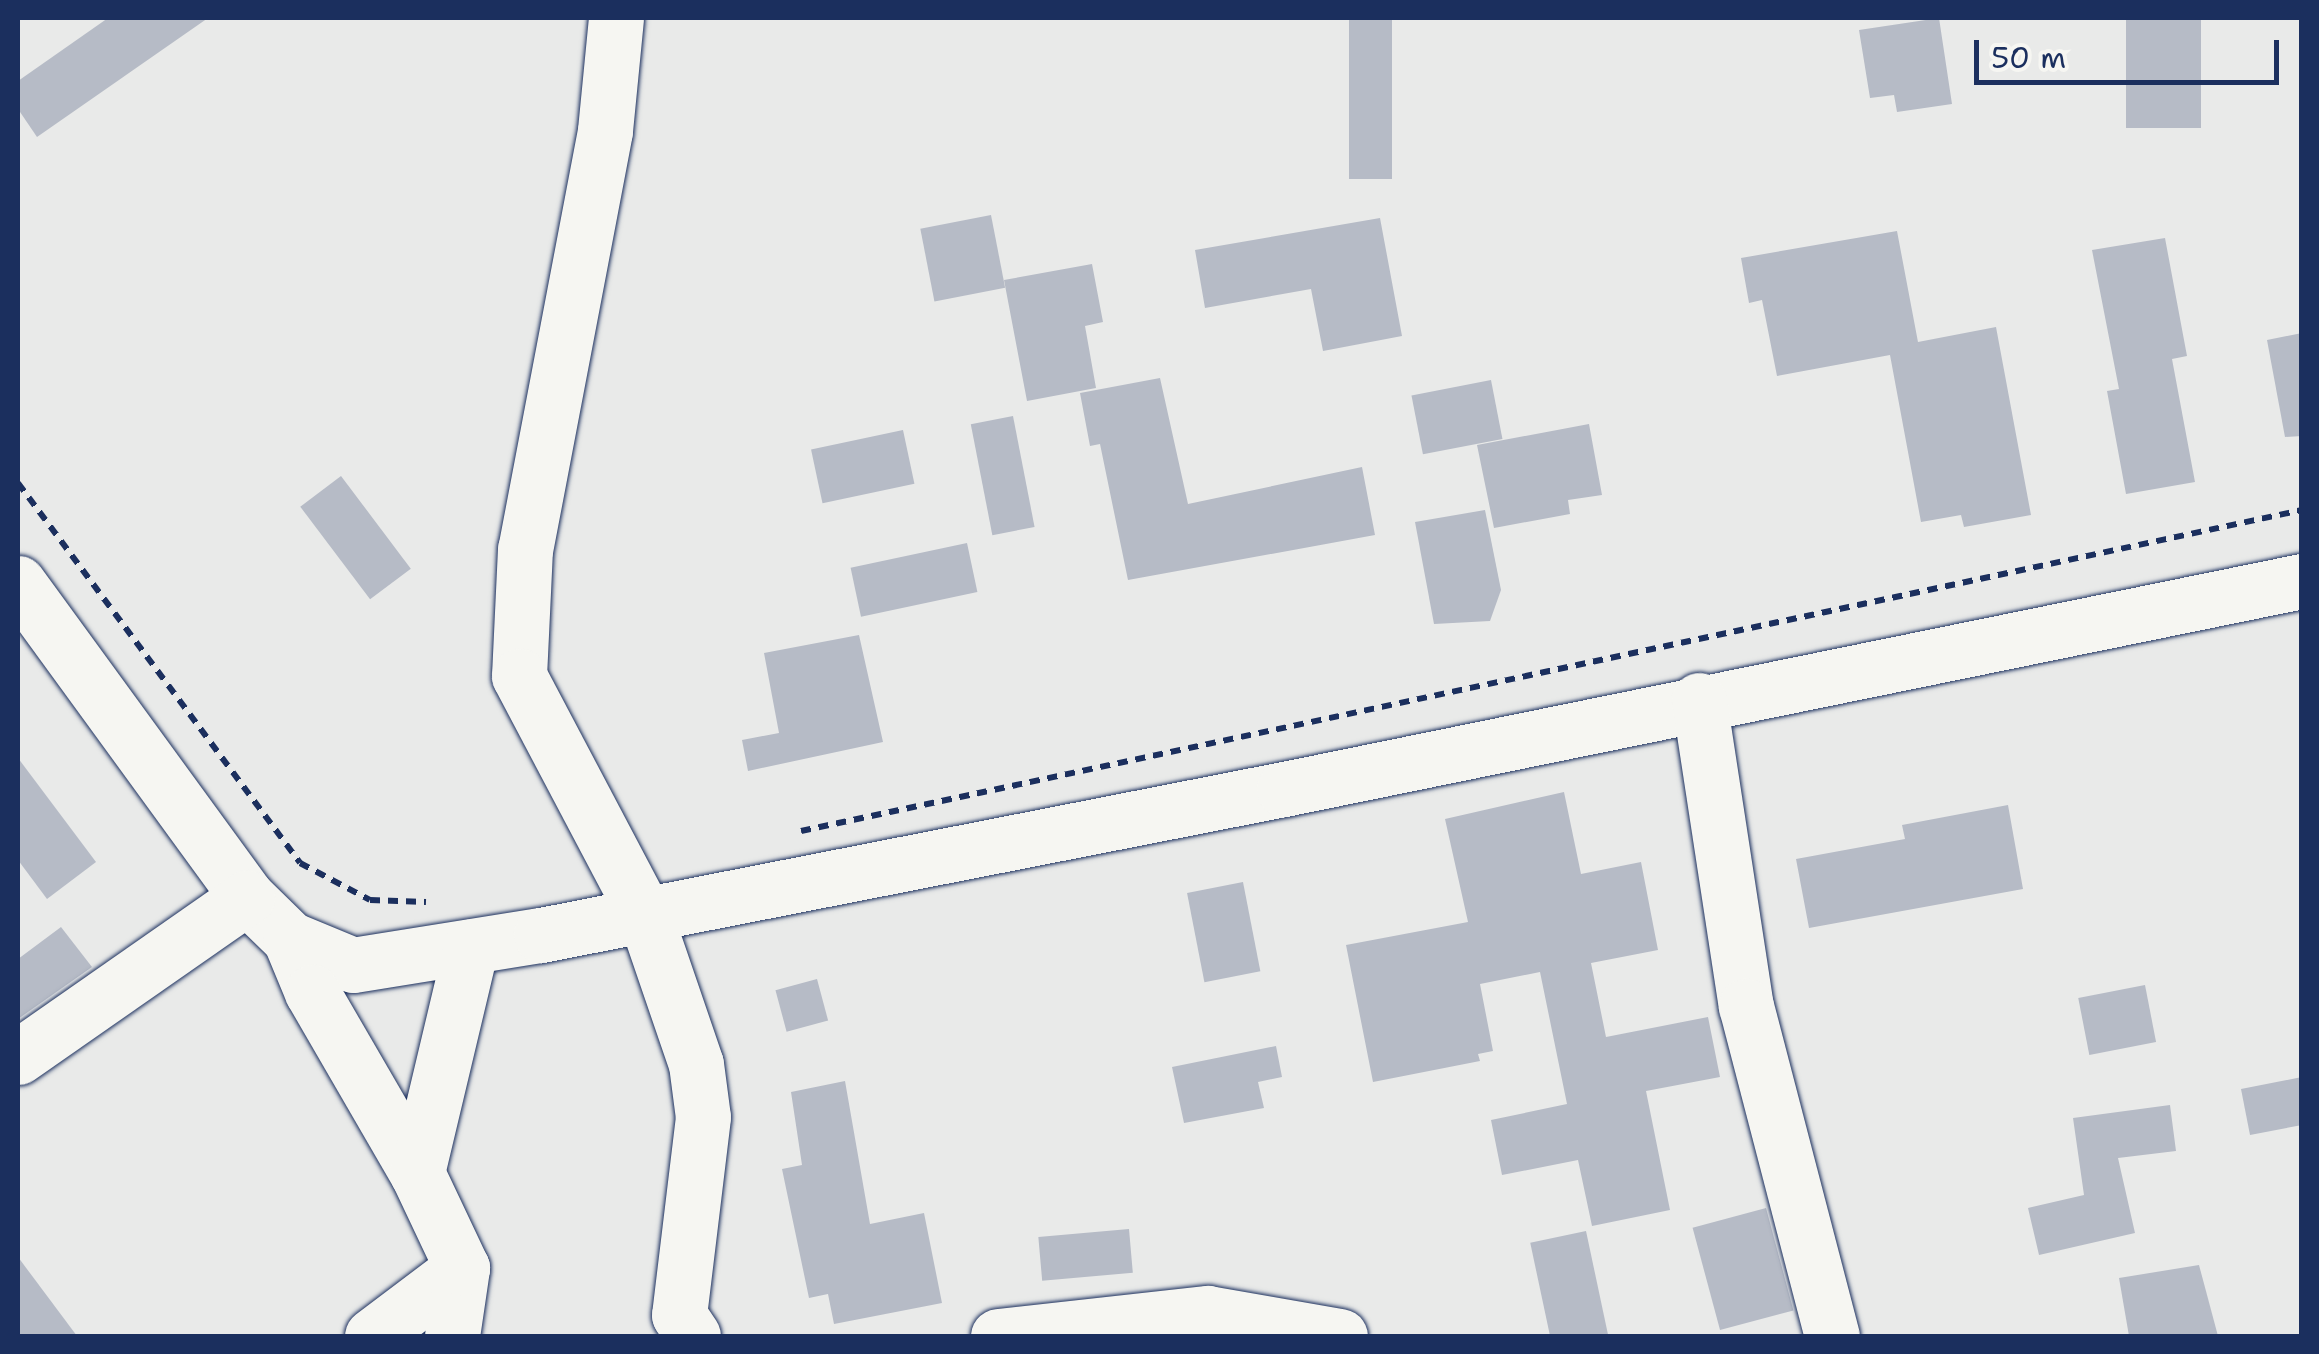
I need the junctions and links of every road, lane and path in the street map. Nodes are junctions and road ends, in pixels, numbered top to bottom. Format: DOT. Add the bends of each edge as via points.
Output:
graph roads {
  1 [pos="616,18"];
  2 [pos="18,483"];
  3 [pos="2302,510"];
  4 [pos="2302,581"];
  5 [pos="18,583"];
  6 [pos="1698,700"];
  7 [pos="786,835"];
  8 [pos="247,897"];
  9 [pos="429,902"];
  10 [pos="645,915"];
  11 [pos="290,939"];
  12 [pos="472,946"];
  13 [pos="18,1057"];
  14 [pos="417,1173"];
  15 [pos="462,1268"];
  16 [pos="372,1336"];
  17 [pos="452,1336"];
  18 [pos="694,1336"];
  19 [pos="998,1336"];
  20 [pos="1340,1336"];
  21 [pos="1832,1336"];
  1 -- 10 [label="street" via="605,131 525,549 519,676"];
  2 -- 9 [label="path" via="300,863 370,900"];
  3 -- 7 [label="path"];
  4 -- 6 [label="street"];
  5 -- 8 [label="street"];
  6 -- 10 [label="street"];
  6 -- 21 [label="street" via="1746,1006"];
  8 -- 11 [label="street"];
  8 -- 13 [label="street"];
  10 -- 12 [label="street"];
  10 -- 18 [label="street" via="696,1064 701,1100 679,1315"];
  11 -- 12 [label="street" via="353,965"];
  11 -- 14 [label="street" via="312,992"];
  12 -- 14 [label="street"];
  14 -- 15 [label="street"];
  15 -- 16 [label="street"];
  15 -- 17 [label="street"];
  19 -- 20 [label="street" via="1208,1312"];
}
